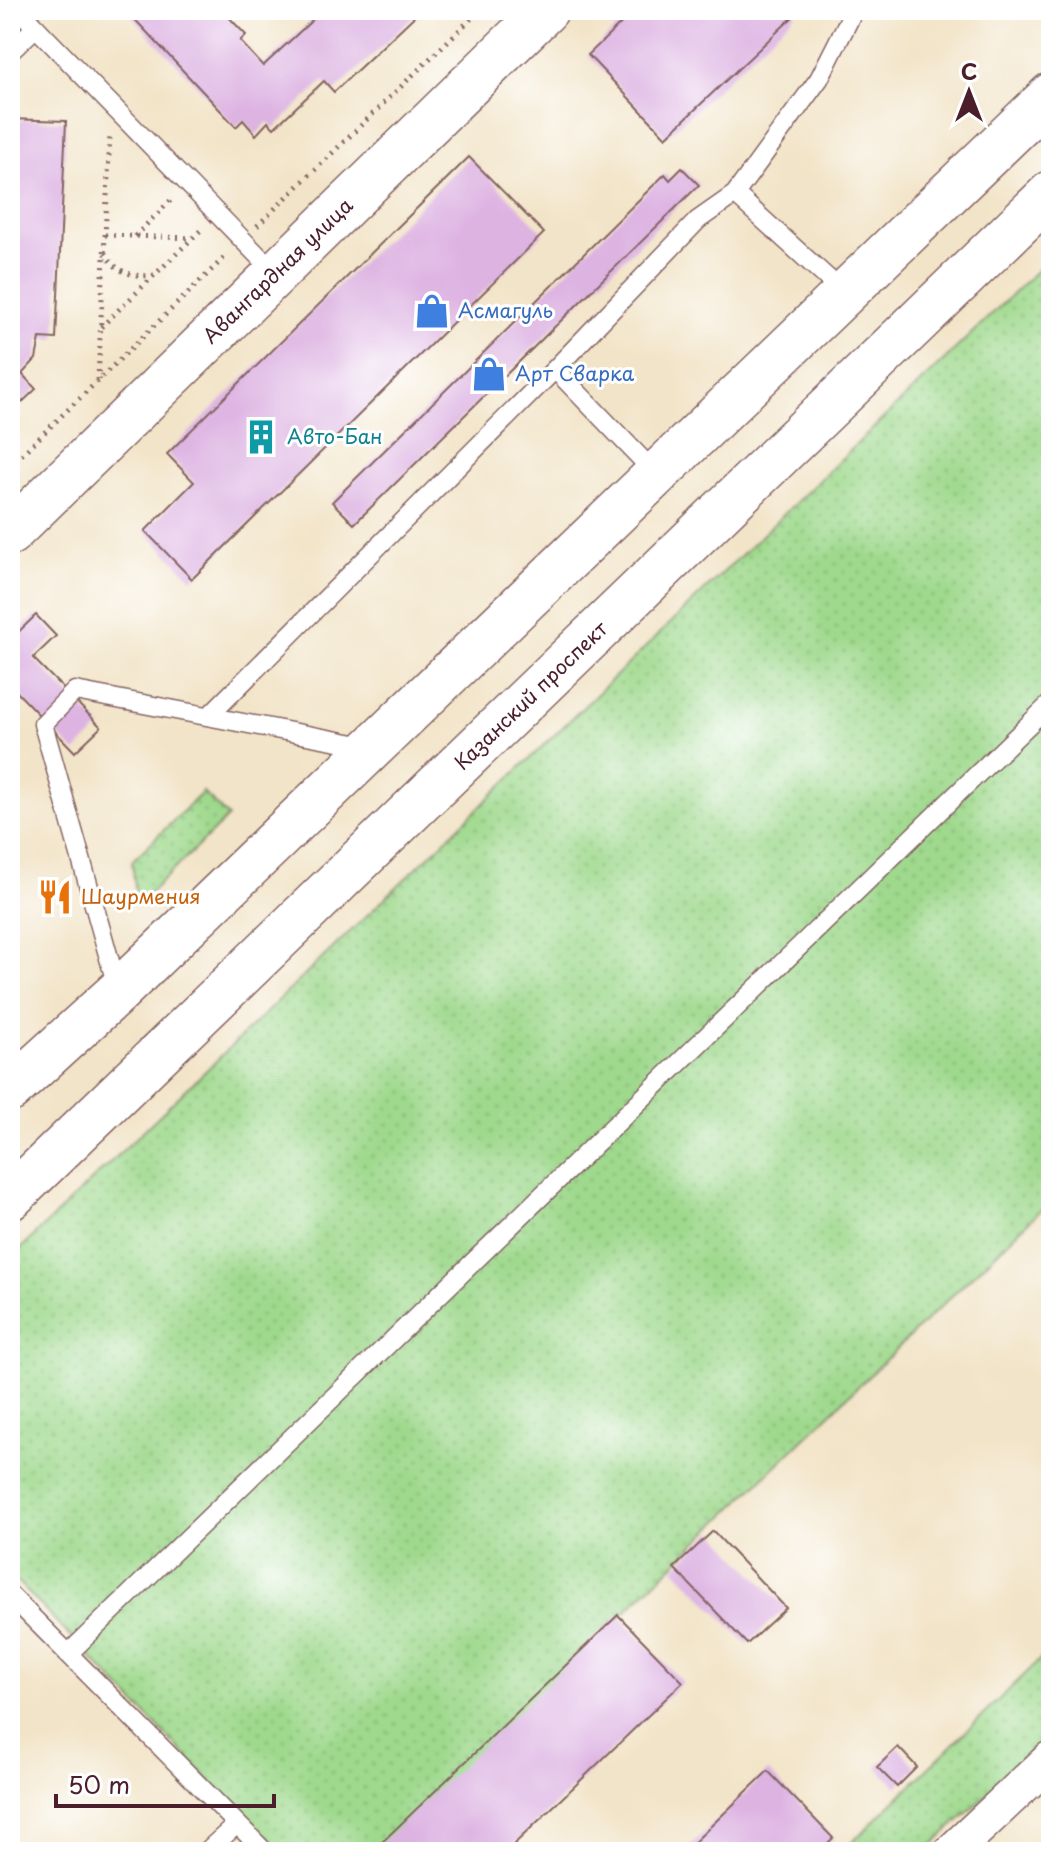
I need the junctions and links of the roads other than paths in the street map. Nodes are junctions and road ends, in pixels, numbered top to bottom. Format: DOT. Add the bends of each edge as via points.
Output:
graph roads {
  1 [pos="19,10"];
  2 [pos="546,10"];
  3 [pos="854,10"];
  4 [pos="36,27"];
  5 [pos="10,52"];
  6 [pos="1051,95"];
  7 [pos="1051,193"];
  8 [pos="735,194"];
  9 [pos="275,273"];
  10 [pos="845,294"];
  11 [pos="555,369"];
  12 [pos="657,475"];
  13 [pos="10,533"];
  14 [pos="1051,703"];
  15 [pos="209,716"];
  16 [pos="372,748"];
  17 [pos="118,992"];
  18 [pos="10,1090"];
  19 [pos="10,1198"];
  20 [pos="10,1595"];
  21 [pos="68,1654"];
  22 [pos="1051,1759"];
  23 [pos="237,1824"];
  24 [pos="206,1852"];
  25 [pos="265,1852"];
  26 [pos="952,1852"];
  1 -- 4 [label="lane"];
  2 -- 9 [label="main road, Авангардная улица"];
  3 -- 8 [label="lane" via="819,79"];
  4 -- 5 [label="lane"];
  4 -- 9 [label="lane"];
  6 -- 10 [label="main road"];
  7 -- 19 [label="main road, Казанский проспект"];
  8 -- 10 [label="lane"];
  8 -- 11 [label="lane" via="698,220"];
  9 -- 13 [label="main road, Авангардная улица"];
  10 -- 12 [label="main road"];
  11 -- 12 [label="lane"];
  11 -- 15 [label="lane"];
  12 -- 16 [label="main road"];
  14 -- 21 [label="lane"];
  15 -- 16 [label="lane"];
  15 -- 17 [label="lane" via="75,691 43,724"];
  16 -- 17 [label="main road"];
  17 -- 18 [label="main road"];
  20 -- 21 [label="lane"];
  21 -- 23 [label="lane"];
  22 -- 26 [label="street"];
  23 -- 24 [label="lane"];
  23 -- 25 [label="lane"];
}
